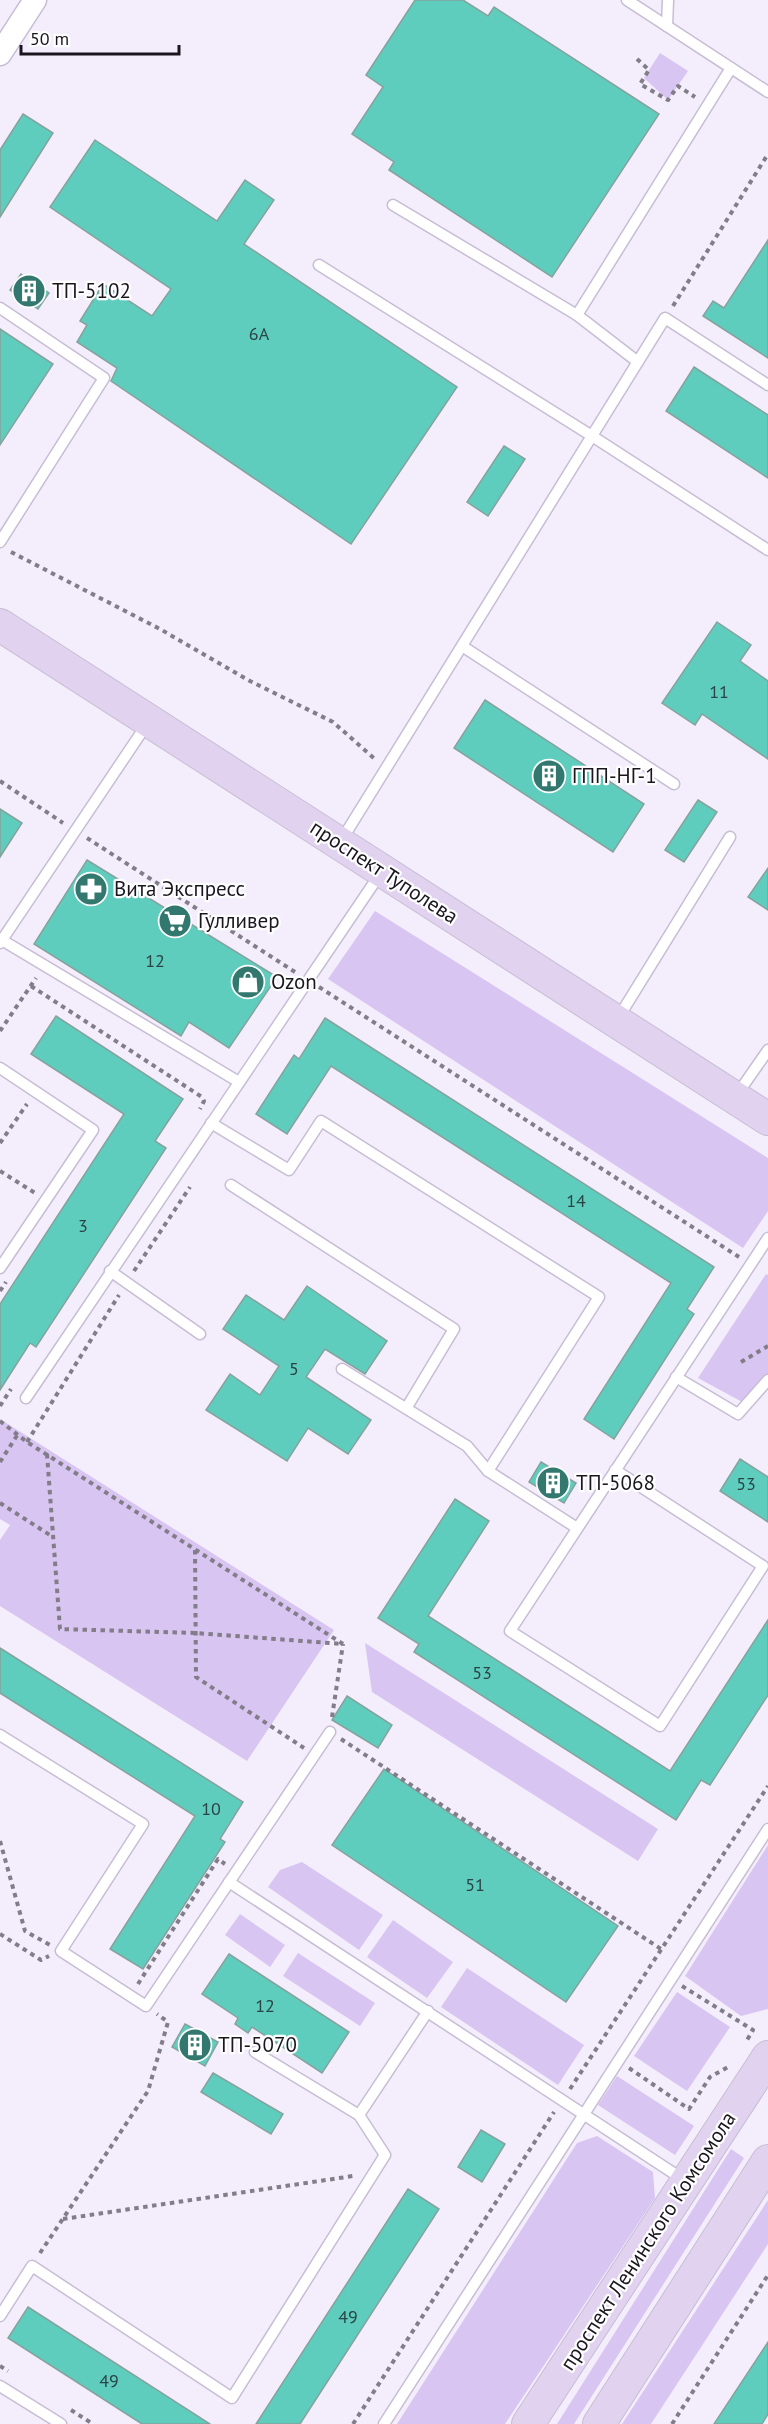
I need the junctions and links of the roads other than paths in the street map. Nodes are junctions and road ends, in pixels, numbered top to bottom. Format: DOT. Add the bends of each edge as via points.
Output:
graph roads {
  1 [pos="35,0"];
  2 [pos="627,0"];
  3 [pos="668,0"];
  4 [pos="667,26"];
  5 [pos="1,49"];
  6 [pos="731,68"];
  7 [pos="768,92"];
  8 [pos="393,205"];
  9 [pos="319,265"];
  10 [pos="0,308"];
  11 [pos="577,315"];
  12 [pos="638,362"];
  13 [pos="768,385"];
  14 [pos="592,436"];
  15 [pos="0,542"];
  16 [pos="768,550"];
  17 [pos="0,625"];
  18 [pos="462,646"];
  19 [pos="149,721"];
  20 [pos="674,784"];
  21 [pos="730,837"];
  22 [pos="339,844"];
  23 [pos="382,871"];
  24 [pos="1,941"];
  25 [pos="616,1022"];
  26 [pos="768,1050"];
  27 [pos="0,1068"];
  28 [pos="239,1082"];
  29 [pos="735,1098"];
  30 [pos="768,1119"];
  31 [pos="211,1123"];
  32 [pos="231,1185"];
  33 [pos="768,1238"];
  34 [pos="0,1268"];
  35 [pos="111,1271"];
  36 [pos="200,1334"];
  37 [pos="342,1369"];
  38 [pos="676,1377"];
  39 [pos="768,1380"];
  40 [pos="26,1398"];
  41 [pos="407,1407"];
  42 [pos="615,1470"];
  43 [pos="488,1472"];
  44 [pos="577,1528"];
  45 [pos="330,1732"];
  46 [pos="0,1735"];
  47 [pos="768,1829"];
  48 [pos="229,1882"];
  49 [pos="428,2012"];
  50 [pos="756,2051"];
  51 [pos="255,2052"];
  52 [pos="358,2115"];
  53 [pos="584,2115"];
  54 [pos="768,2161"];
  55 [pos="687,2182"];
  56 [pos="0,2316"];
  57 [pos="0,2386"];
  58 [pos="62,2424"];
  59 [pos="384,2424"];
  60 [pos="528,2424"];
  61 [pos="599,2424"];
  1 -- 5 [label="street"];
  2 -- 4 [label="lane"];
  3 -- 4 [label="lane"];
  4 -- 6 [label="lane"];
  6 -- 7 [label="lane"];
  6 -- 11 [label="lane"];
  8 -- 11 [label="lane"];
  9 -- 14 [label="lane"];
  10 -- 15 [label="lane" via="104,378"];
  11 -- 12 [label="lane"];
  12 -- 13 [label="lane" via="665,318"];
  12 -- 14 [label="lane"];
  14 -- 16 [label="lane"];
  14 -- 18 [label="lane"];
  17 -- 19 [label="main road, проспект Туполева"];
  18 -- 20 [label="lane"];
  18 -- 22 [label="lane"];
  19 -- 22 [label="main road, проспект Туполева"];
  19 -- 24 [label="lane"];
  21 -- 25 [label="lane"];
  22 -- 23 [label="main road, проспект Туполева"];
  23 -- 25 [label="main road, проспект Туполева"];
  23 -- 28 [label="lane"];
  24 -- 28 [label="lane"];
  25 -- 29 [label="main road, проспект Туполева"];
  26 -- 29 [label="lane"];
  27 -- 34 [label="lane" via="93,1130"];
  28 -- 31 [label="lane"];
  29 -- 30 [label="main road, проспект Туполева"];
  31 -- 35 [label="lane"];
  31 -- 43 [label="lane" via="289,1170 321,1121 599,1297"];
  32 -- 41 [label="lane" via="453,1329"];
  33 -- 38 [label="lane"];
  35 -- 36 [label="lane"];
  35 -- 40 [label="lane"];
  37 -- 41 [label="lane"];
  38 -- 39 [label="lane" via="738,1414"];
  38 -- 42 [label="lane"];
  41 -- 43 [label="lane" via="467,1446"];
  42 -- 44 [label="lane"];
  42 -- 44 [label="lane" via="763,1566 660,1726 510,1631"];
  43 -- 44 [label="lane"];
  45 -- 48 [label="lane"];
  46 -- 48 [label="lane" via="143,1824 61,1951 146,2007"];
  47 -- 53 [label="lane"];
  48 -- 49 [label="lane"];
  49 -- 52 [label="lane"];
  49 -- 53 [label="lane"];
  50 -- 55 [label="main road, проспект Ленинского Комсомола"];
  51 -- 52 [label="lane"];
  52 -- 56 [label="lane" via="385,2154 232,2398 32,2266"];
  53 -- 55 [label="lane"];
  53 -- 59 [label="lane"];
  54 -- 61 [label="main road"];
  55 -- 60 [label="main road, проспект Ленинского Комсомола"];
  57 -- 58 [label="lane"];
}
